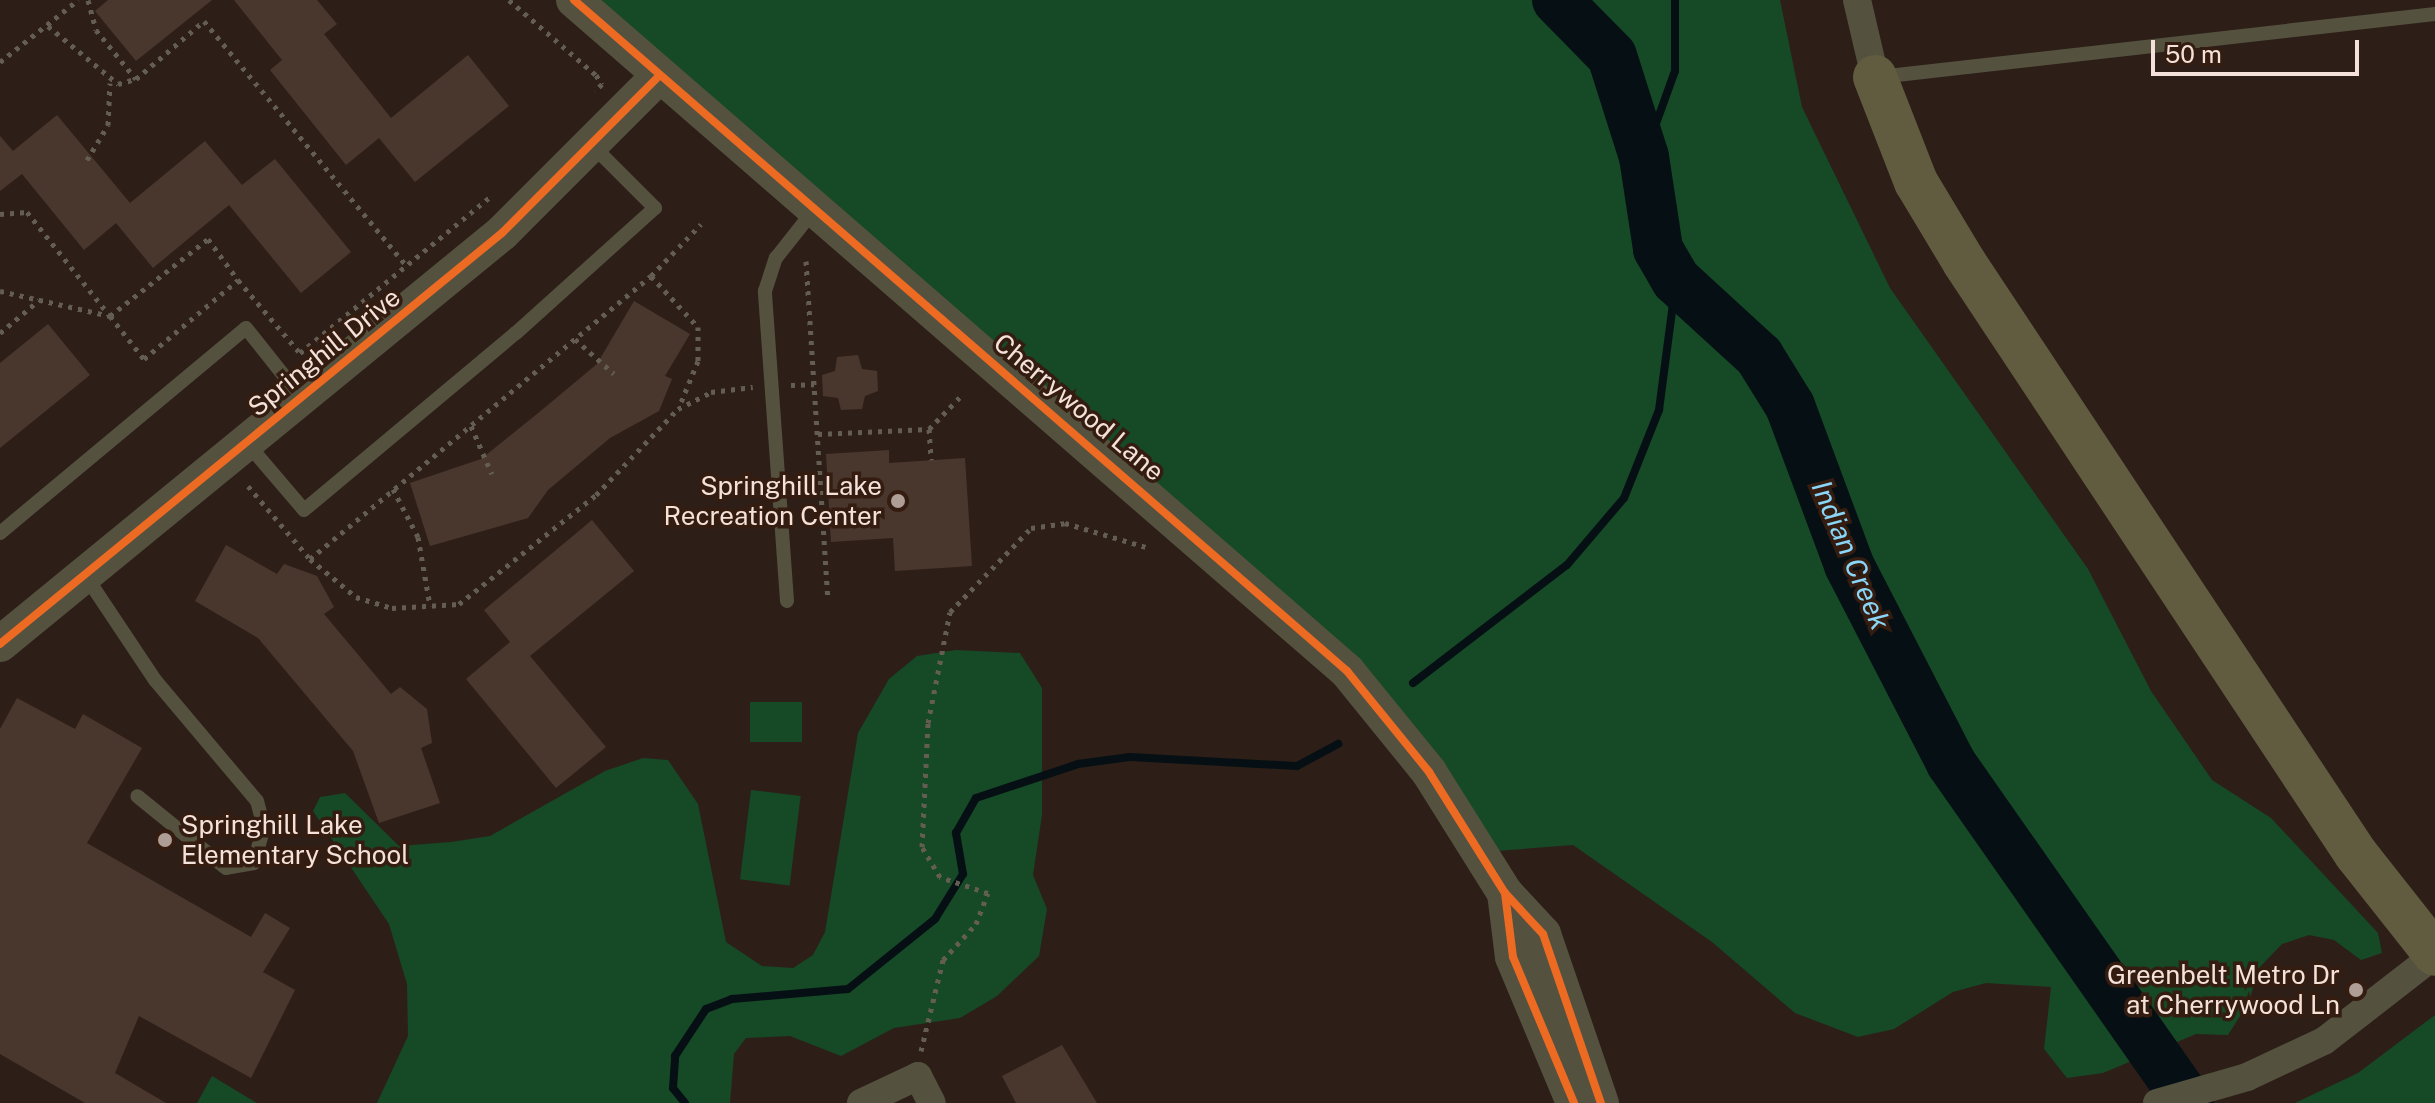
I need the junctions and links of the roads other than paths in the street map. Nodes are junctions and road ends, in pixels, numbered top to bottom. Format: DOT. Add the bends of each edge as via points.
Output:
graph roads {
  1 [pos="574,0"];
  2 [pos="1857,0"];
  3 [pos="2435,14"];
  4 [pos="659,76"];
  5 [pos="1875,77"];
  6 [pos="594,147"];
  7 [pos="815,209"];
  8 [pos="300,397"];
  9 [pos="246,442"];
  10 [pos="0,533"];
  11 [pos="85,575"];
  12 [pos="787,601"];
  13 [pos="0,644"];
  14 [pos="137,796"];
  15 [pos="1505,893"];
  16 [pos="2435,954"];
  17 [pos="1568,1007"];
  18 [pos="861,1103"];
  19 [pos="932,1103"];
  20 [pos="1574,1103"];
  21 [pos="1601,1103"];
  22 [pos="1624,1103"];
  23 [pos="2157,1103"];
  1 -- 4 [label="street, Cherrywood Lane"];
  2 -- 5 [label="street"];
  3 -- 5 [label="lane"];
  4 -- 6 [label="street, Springhill Drive"];
  4 -- 7 [label="street, Cherrywood Lane"];
  5 -- 16 [label="highway" via="1916,182 1964,262 2403,919"];
  6 -- 8 [label="street, Springhill Drive" via="418,279"];
  6 -- 9 [label="lane" via="655,208 516,333 304,510"];
  7 -- 12 [label="lane" via="768,275"];
  7 -- 15 [label="street, Cherrywood Lane" via="1316,639 1429,772"];
  8 -- 9 [label="street, Springhill Drive"];
  8 -- 10 [label="lane" via="246,328"];
  9 -- 11 [label="street, Springhill Drive"];
  11 -- 13 [label="street, Springhill Drive"];
  11 -- 14 [label="lane" via="155,680 257,801 264,827 254,863 226,868"];
  15 -- 17 [label="street, Cherrywood Lane" via="1543,934"];
  15 -- 20 [label="street, Cherrywood Lane" via="1513,957"];
  16 -- 23 [label="street" via="2324,1041 2247,1077"];
  17 -- 21 [label="street, Cherrywood Lane"];
  17 -- 22 [label="street" via="1602,1046"];
  18 -- 19 [label="street" via="918,1076"];
}
